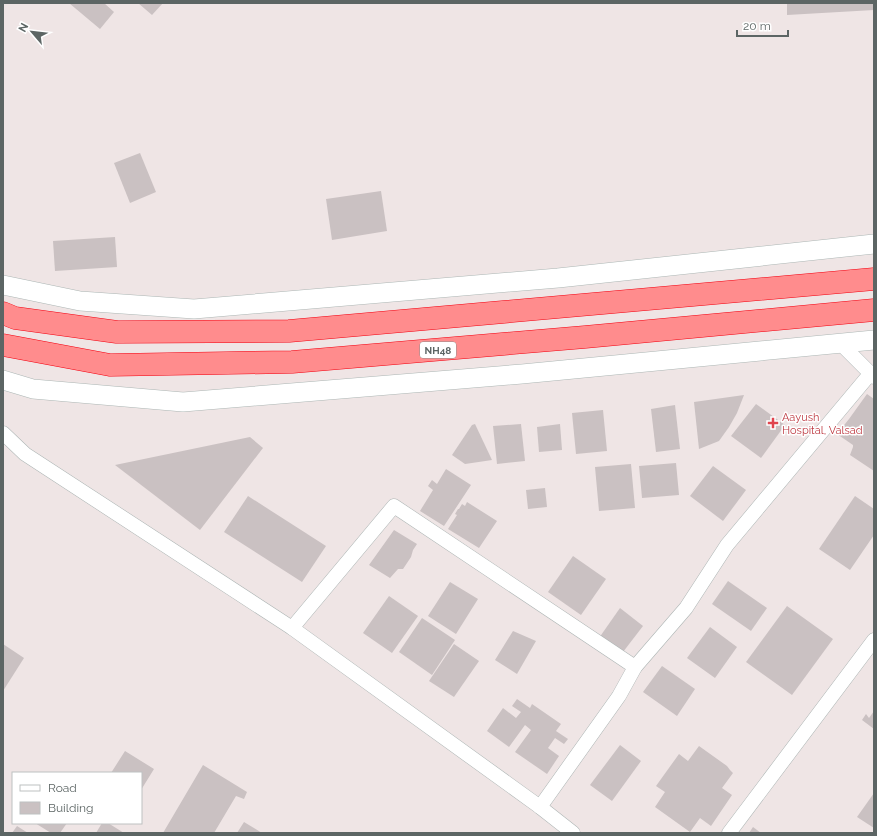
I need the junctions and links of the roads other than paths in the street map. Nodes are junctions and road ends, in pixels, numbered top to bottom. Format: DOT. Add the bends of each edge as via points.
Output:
graph roads {
  1 [pos="874,244"];
  2 [pos="874,279"];
  3 [pos="3,285"];
  4 [pos="874,310"];
  5 [pos="3,314"];
  6 [pos="874,340"];
  7 [pos="840,343"];
  8 [pos="3,345"];
  9 [pos="872,376"];
  10 [pos="3,380"];
  11 [pos="3,433"];
  12 [pos="292,628"];
  13 [pos="874,640"];
  14 [pos="635,667"];
  15 [pos="540,807"];
  16 [pos="573,833"];
  17 [pos="729,833"];
  1 -- 3 [label="street" via="558,278 194,309 80,301"];
  2 -- 5 [label="highway" via="289,331 117,332 15,318"];
  4 -- 8 [label="highway, NH48" via="292,362 110,365"];
  6 -- 7 [label="street"];
  7 -- 9 [label="street"];
  7 -- 10 [label="street" via="522,374 183,402 33,389"];
  9 -- 14 [label="street" via="727,545 686,608"];
  11 -- 12 [label="street" via="25,454"];
  12 -- 14 [label="street" via="394,506"];
  12 -- 15 [label="street"];
  13 -- 17 [label="street"];
  14 -- 15 [label="street" via="619,696"];
  15 -- 16 [label="street"];
}
